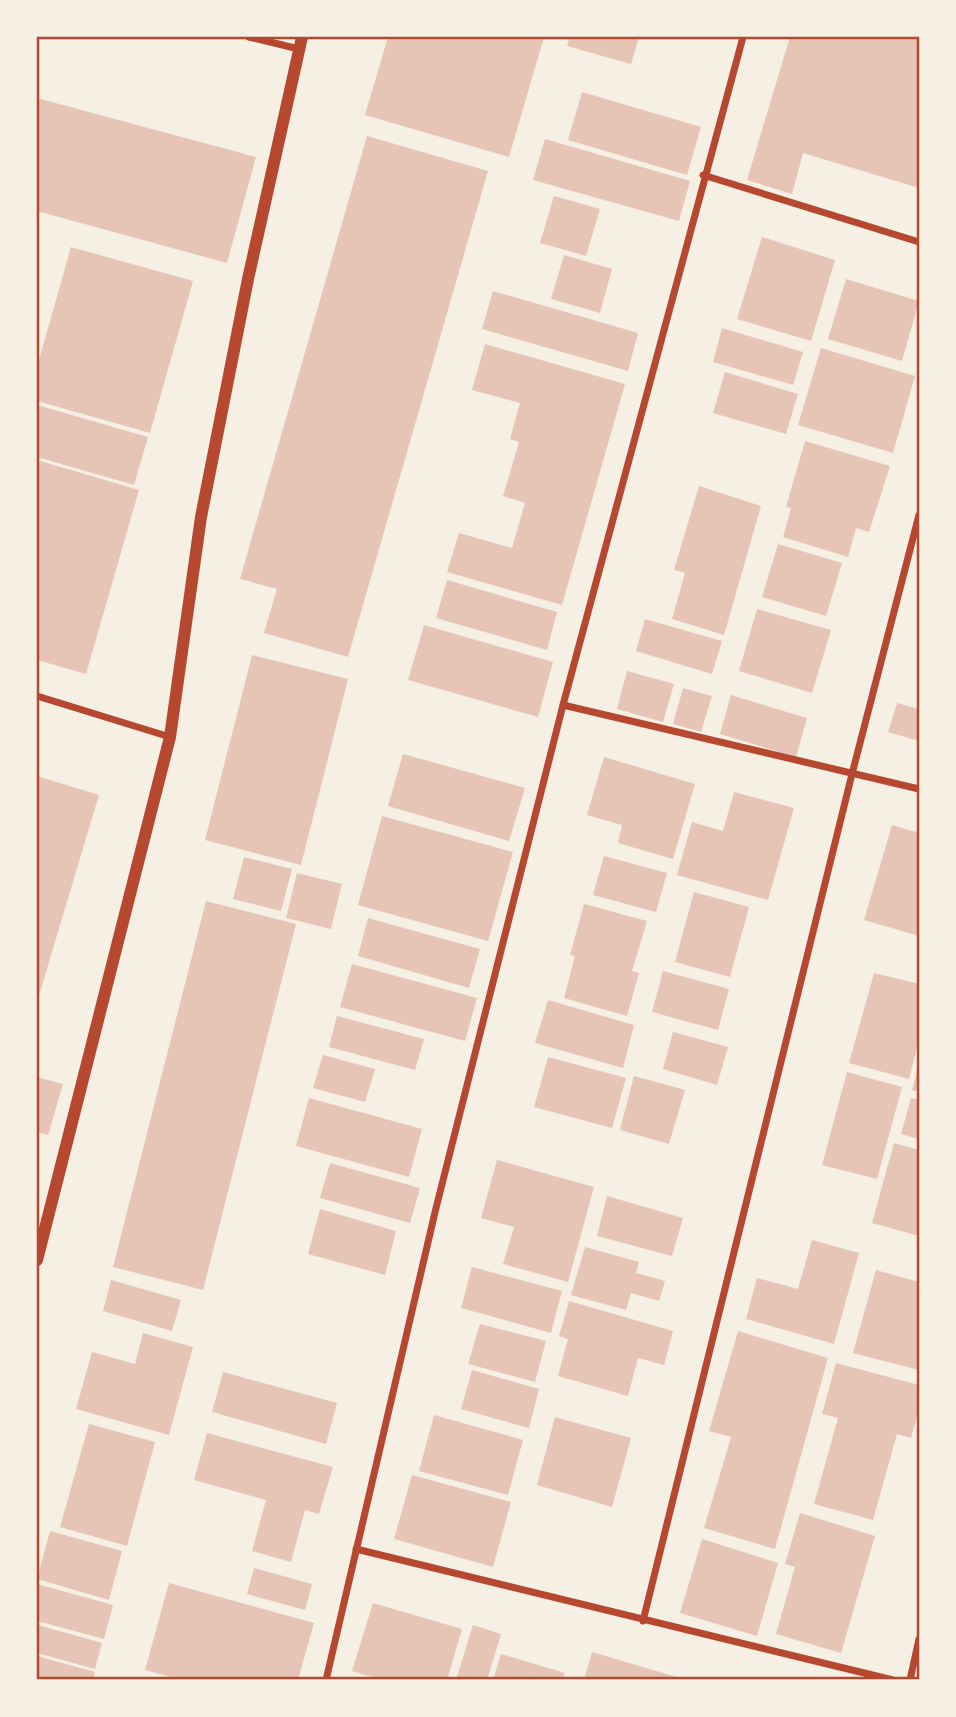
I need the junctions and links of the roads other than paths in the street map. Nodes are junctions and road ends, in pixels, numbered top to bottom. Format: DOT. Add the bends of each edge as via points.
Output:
graph roads {
  1 [pos="249,37"];
  2 [pos="743,37"];
  3 [pos="300,43"];
  4 [pos="704,175"];
  5 [pos="919,242"];
  6 [pos="919,515"];
  7 [pos="37,696"];
  8 [pos="563,705"];
  9 [pos="170,737"];
  10 [pos="852,774"];
  11 [pos="919,789"];
  12 [pos="37,1260"];
  13 [pos="356,1549"];
  14 [pos="643,1621"];
  15 [pos="919,1639"];
  16 [pos="326,1680"];
  17 [pos="893,1680"];
  18 [pos="910,1680"];
  1 -- 3 [label="street"];
  2 -- 4 [label="street"];
  3 -- 9 [label="street" via="201,517"];
  4 -- 5 [label="street"];
  4 -- 8 [label="street"];
  6 -- 10 [label="street"];
  7 -- 9 [label="street"];
  8 -- 10 [label="street"];
  8 -- 13 [label="street" via="436,1208"];
  9 -- 12 [label="street"];
  10 -- 11 [label="street"];
  10 -- 14 [label="street"];
  13 -- 14 [label="street"];
  13 -- 16 [label="street"];
  14 -- 17 [label="street"];
  15 -- 18 [label="street"];
}
